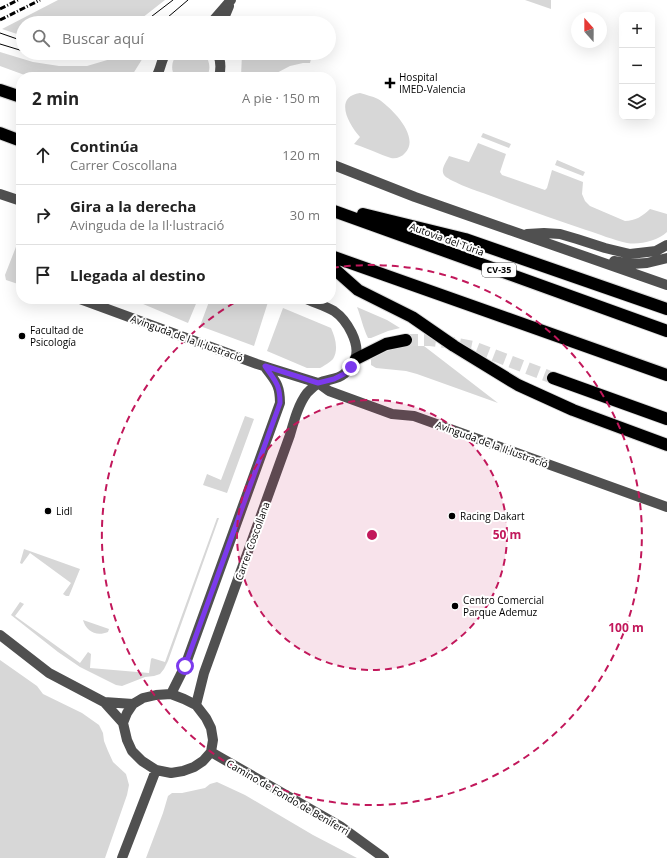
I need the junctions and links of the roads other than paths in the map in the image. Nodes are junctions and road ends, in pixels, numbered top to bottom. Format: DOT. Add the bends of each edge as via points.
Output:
graph roads {
  1 [pos="231,0"];
  2 [pos="217,16"];
  3 [pos="225,16"];
  4 [pos="163,60"];
  5 [pos="220,60"];
  6 [pos="161,66"];
  7 [pos="158,72"];
  8 [pos="162,72"];
  9 [pos="220,72"];
  10 [pos="0,90"];
  11 [pos="16,95"];
  12 [pos="0,133"];
  13 [pos="16,139"];
  14 [pos="336,166"];
  15 [pos="0,194"];
  16 [pos="16,199"];
  17 [pos="336,208"];
  18 [pos="336,212"];
  19 [pos="522,234"];
  20 [pos="667,245"];
  21 [pos="567,250"];
  22 [pos="336,258"];
  23 [pos="667,258"];
  24 [pos="336,270"];
  25 [pos="667,285"];
  26 [pos="94,304"];
  27 [pos="318,304"];
  28 [pos="667,309"];
  29 [pos="667,331"];
  30 [pos="406,340"];
  31 [pos="356,359"];
  32 [pos="265,366"];
  33 [pos="667,375"];
  34 [pos="553,378"];
  35 [pos="318,383"];
  36 [pos="667,419"];
  37 [pos="667,444"];
  38 [pos="667,507"];
  39 [pos="0,635"];
  40 [pos="172,694"];
  41 [pos="104,702"];
  42 [pos="133,704"];
  43 [pos="196,705"];
  44 [pos="123,723"];
  45 [pos="211,752"];
  46 [pos="156,770"];
  47 [pos="122,858"];
  48 [pos="384,858"];
  1 -- 2 [label="street"];
  1 -- 3 [label="street"];
  4 -- 6 [label="street"];
  5 -- 9 [label="street"];
  6 -- 7 [label="street"];
  6 -- 8 [label="street"];
  10 -- 11 [label="highway"];
  12 -- 13 [label="highway"];
  14 -- 19 [label="street" via="415,197"];
  15 -- 16 [label="street"];
  17 -- 28 [label="highway" via="465,239"];
  18 -- 29 [label="highway, Autovia del Túria / CV-35"];
  19 -- 20 [label="street" via="560,234 630,254 656,251"];
  19 -- 21 [label="street"];
  21 -- 23 [label="street" via="631,264"];
  21 -- 25 [label="street"];
  22 -- 33 [label="highway"];
  24 -- 37 [label="highway" via="358,290 412,317 518,385 572,410"];
  26 -- 32 [label="street, Avinguda de la Il·lustració"];
  27 -- 31 [label="street" via="334,311 344,320 356,344"];
  30 -- 31 [label="highway" via="386,344"];
  31 -- 35 [label="street" via="344,374"];
  32 -- 35 [label="street, Avinguda de la Il·lustració"];
  32 -- 40 [label="street, Carrer Coscollana" via="280,392 280,403 185,666"];
  34 -- 36 [label="highway"];
  35 -- 38 [label="street, Avinguda de la Il·lustració" via="329,391 392,414 421,418"];
  35 -- 43 [label="street, Carrer Coscollana" via="301,402 204,673"];
  39 -- 41 [label="street" via="49,673"];
  40 -- 42 [label="street" via="143,698"];
  40 -- 43 [label="street"];
  41 -- 42 [label="street"];
  41 -- 44 [label="street"];
  42 -- 44 [label="street"];
  43 -- 45 [label="street" via="211,728"];
  44 -- 46 [label="street" via="132,751"];
  45 -- 46 [label="street" via="203,761 183,771 171,773"];
  45 -- 48 [label="street, Camino de Fondo de Beniferri" via="340,826"];
  46 -- 47 [label="street"];
}
